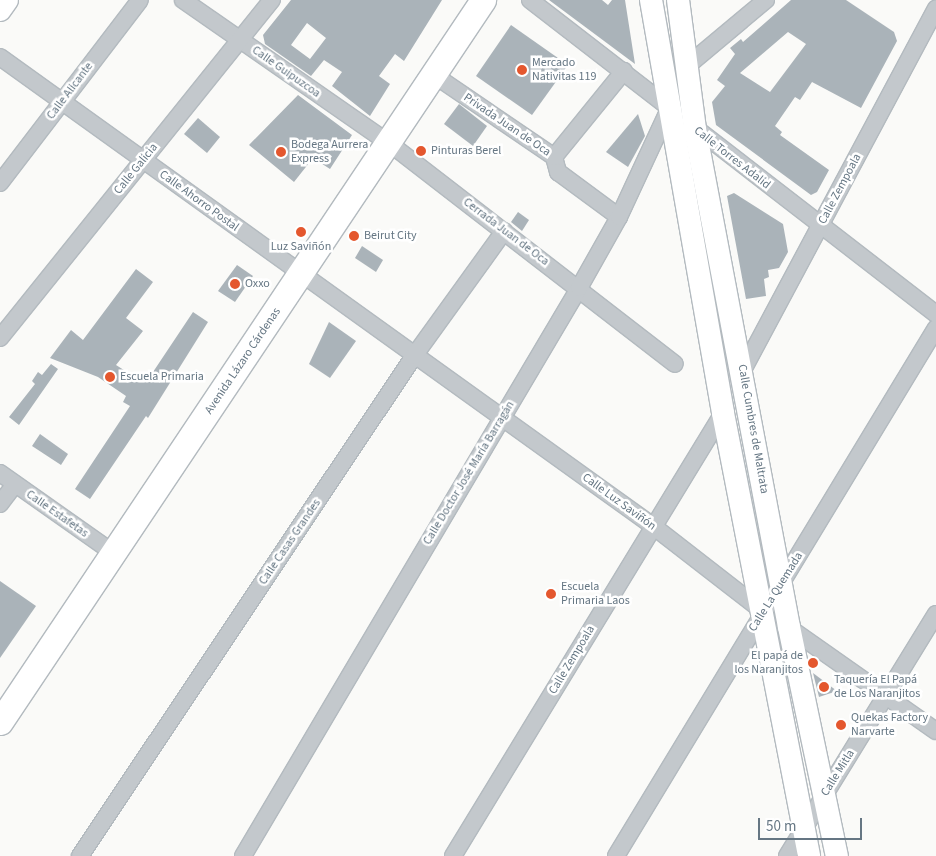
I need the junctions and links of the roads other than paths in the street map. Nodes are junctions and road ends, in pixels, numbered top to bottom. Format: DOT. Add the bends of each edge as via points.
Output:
graph roads {
  1 [pos="8,0"];
  2 [pos="140,0"];
  3 [pos="183,0"];
  4 [pos="272,0"];
  5 [pos="484,0"];
  6 [pos="530,0"];
  7 [pos="651,0"];
  8 [pos="678,0"];
  9 [pos="766,0"];
  10 [pos="936,8"];
  11 [pos="0,10"];
  12 [pos="240,40"];
  13 [pos="0,57"];
  14 [pos="687,66"];
  15 [pos="624,72"];
  16 [pos="434,75"];
  17 [pos="689,89"];
  18 [pos="62,102"];
  19 [pos="668,108"];
  20 [pos="695,129"];
  21 [pos="389,143"];
  22 [pos="554,157"];
  23 [pos="143,160"];
  24 [pos="0,183"];
  25 [pos="619,218"];
  26 [pos="819,227"];
  27 [pos="504,231"];
  28 [pos="300,275"];
  29 [pos="579,288"];
  30 [pos="936,314"];
  31 [pos="936,328"];
  32 [pos="0,338"];
  33 [pos="414,356"];
  34 [pos="674,364"];
  35 [pos="743,370"];
  36 [pos="723,413"];
  37 [pos="502,418"];
  38 [pos="0,473"];
  39 [pos="15,484"];
  40 [pos="0,504"];
  41 [pos="653,526"];
  42 [pos="115,554"];
  43 [pos="781,584"];
  44 [pos="763,611"];
  45 [pos="936,614"];
  46 [pos="789,627"];
  47 [pos="886,698"];
  48 [pos="0,722"];
  49 [pos="936,732"];
  50 [pos="824,795"];
  51 [pos="804,829"];
  52 [pos="80,856"];
  53 [pos="243,856"];
  54 [pos="453,856"];
  55 [pos="616,856"];
  56 [pos="787,856"];
  57 [pos="809,856"];
  58 [pos="837,856"];
  1 -- 11 [label="main road"];
  2 -- 18 [label="street, Calle Alicante"];
  3 -- 12 [label="street, Calle Guipuzcoa"];
  4 -- 12 [label="street, Calle Galicia"];
  5 -- 16 [label="main road, Avenida Lázaro Cárdenas"];
  6 -- 15 [label="street, Calle Torres Adalid"];
  7 -- 19 [label="main road, Calle Cumbres de Maltrata"];
  8 -- 14 [label="main road, Calle Cumbres de Maltrata"];
  9 -- 14 [label="street"];
  10 -- 26 [label="street, Calle Zempoala"];
  12 -- 21 [label="street, Calle Guipuzcoa"];
  12 -- 23 [label="street, Calle Galicia"];
  13 -- 18 [label="street, Calle Ahorro Postal"];
  14 -- 17 [label="main road, Calle Cumbres de Maltrata"];
  15 -- 19 [label="street, Calle Torres Adalid"];
  15 -- 22 [label="street"];
  16 -- 21 [label="main road, Avenida Lázaro Cárdenas"];
  16 -- 22 [label="street, Privada Juan de Oca"];
  17 -- 19 [label="street, Calle Doctor José María Barragán"];
  17 -- 20 [label="main road, Calle Cumbres de Maltrata"];
  18 -- 23 [label="street, Calle Ahorro Postal"];
  18 -- 24 [label="street, Calle Alicante"];
  19 -- 20 [label="street, Calle Torres Adalid"];
  19 -- 25 [label="street, Calle Doctor José María Barragán"];
  19 -- 36 [label="main road, Calle Cumbres de Maltrata"];
  20 -- 26 [label="street, Calle Torres Adalid"];
  20 -- 35 [label="main road, Calle Cumbres de Maltrata"];
  21 -- 27 [label="street, Cerrada Juan de Oca"];
  21 -- 28 [label="main road, Avenida Lázaro Cárdenas"];
  22 -- 25 [label="street, Privada Juan de Oca" via="558,172"];
  23 -- 28 [label="street, Calle Ahorro Postal"];
  23 -- 32 [label="street, Calle Galicia"];
  25 -- 29 [label="street, Calle Doctor José María Barragán"];
  26 -- 30 [label="street, Calle Torres Adalid"];
  26 -- 35 [label="street, Calle Zempoala"];
  27 -- 29 [label="street, Cerrada Juan de Oca"];
  27 -- 33 [label="street, Calle Casas Grandes"];
  28 -- 33 [label="street, Calle Luz Saviñón"];
  28 -- 42 [label="main road, Avenida Lázaro Cárdenas"];
  29 -- 34 [label="street, Cerrada Juan de Oca"];
  29 -- 37 [label="street, Calle Doctor José María Barragán"];
  31 -- 43 [label="street, Calle La Quemada"];
  33 -- 37 [label="street, Calle Luz Saviñón"];
  33 -- 52 [label="street, Calle Casas Grandes"];
  35 -- 43 [label="main road, Calle Cumbres de Maltrata"];
  36 -- 41 [label="street, Calle Zempoala"];
  36 -- 44 [label="main road, Calle Cumbres de Maltrata"];
  37 -- 41 [label="street, Calle Luz Saviñón"];
  37 -- 53 [label="street, Calle Doctor José María Barragán"];
  38 -- 39 [label="street, Calle Estafetas"];
  39 -- 40 [label="street"];
  39 -- 42 [label="street, Calle Estafetas"];
  41 -- 44 [label="street, Calle Luz Saviñón"];
  41 -- 54 [label="street, Calle Zempoala"];
  42 -- 48 [label="main road, Avenida Lázaro Cárdenas"];
  43 -- 44 [label="street, Calle La Quemada"];
  43 -- 46 [label="main road, Calle Cumbres de Maltrata"];
  44 -- 46 [label="street, Calle Luz Saviñón"];
  44 -- 51 [label="main road, Calle Cumbres de Maltrata"];
  44 -- 55 [label="street, Calle La Quemada"];
  45 -- 47 [label="street, Calle Mitla"];
  46 -- 47 [label="street, Calle Luz Saviñón"];
  46 -- 50 [label="main road, Calle Cumbres de Maltrata"];
  47 -- 49 [label="street, Calle Luz Saviñón"];
  47 -- 50 [label="street, Calle Mitla"];
  50 -- 51 [label="street, Calle Mitla"];
  50 -- 58 [label="main road, Calle Cumbres de Maltrata"];
  51 -- 56 [label="street, Calle Mitla"];
  51 -- 57 [label="main road, Calle Cumbres de Maltrata"];
}
